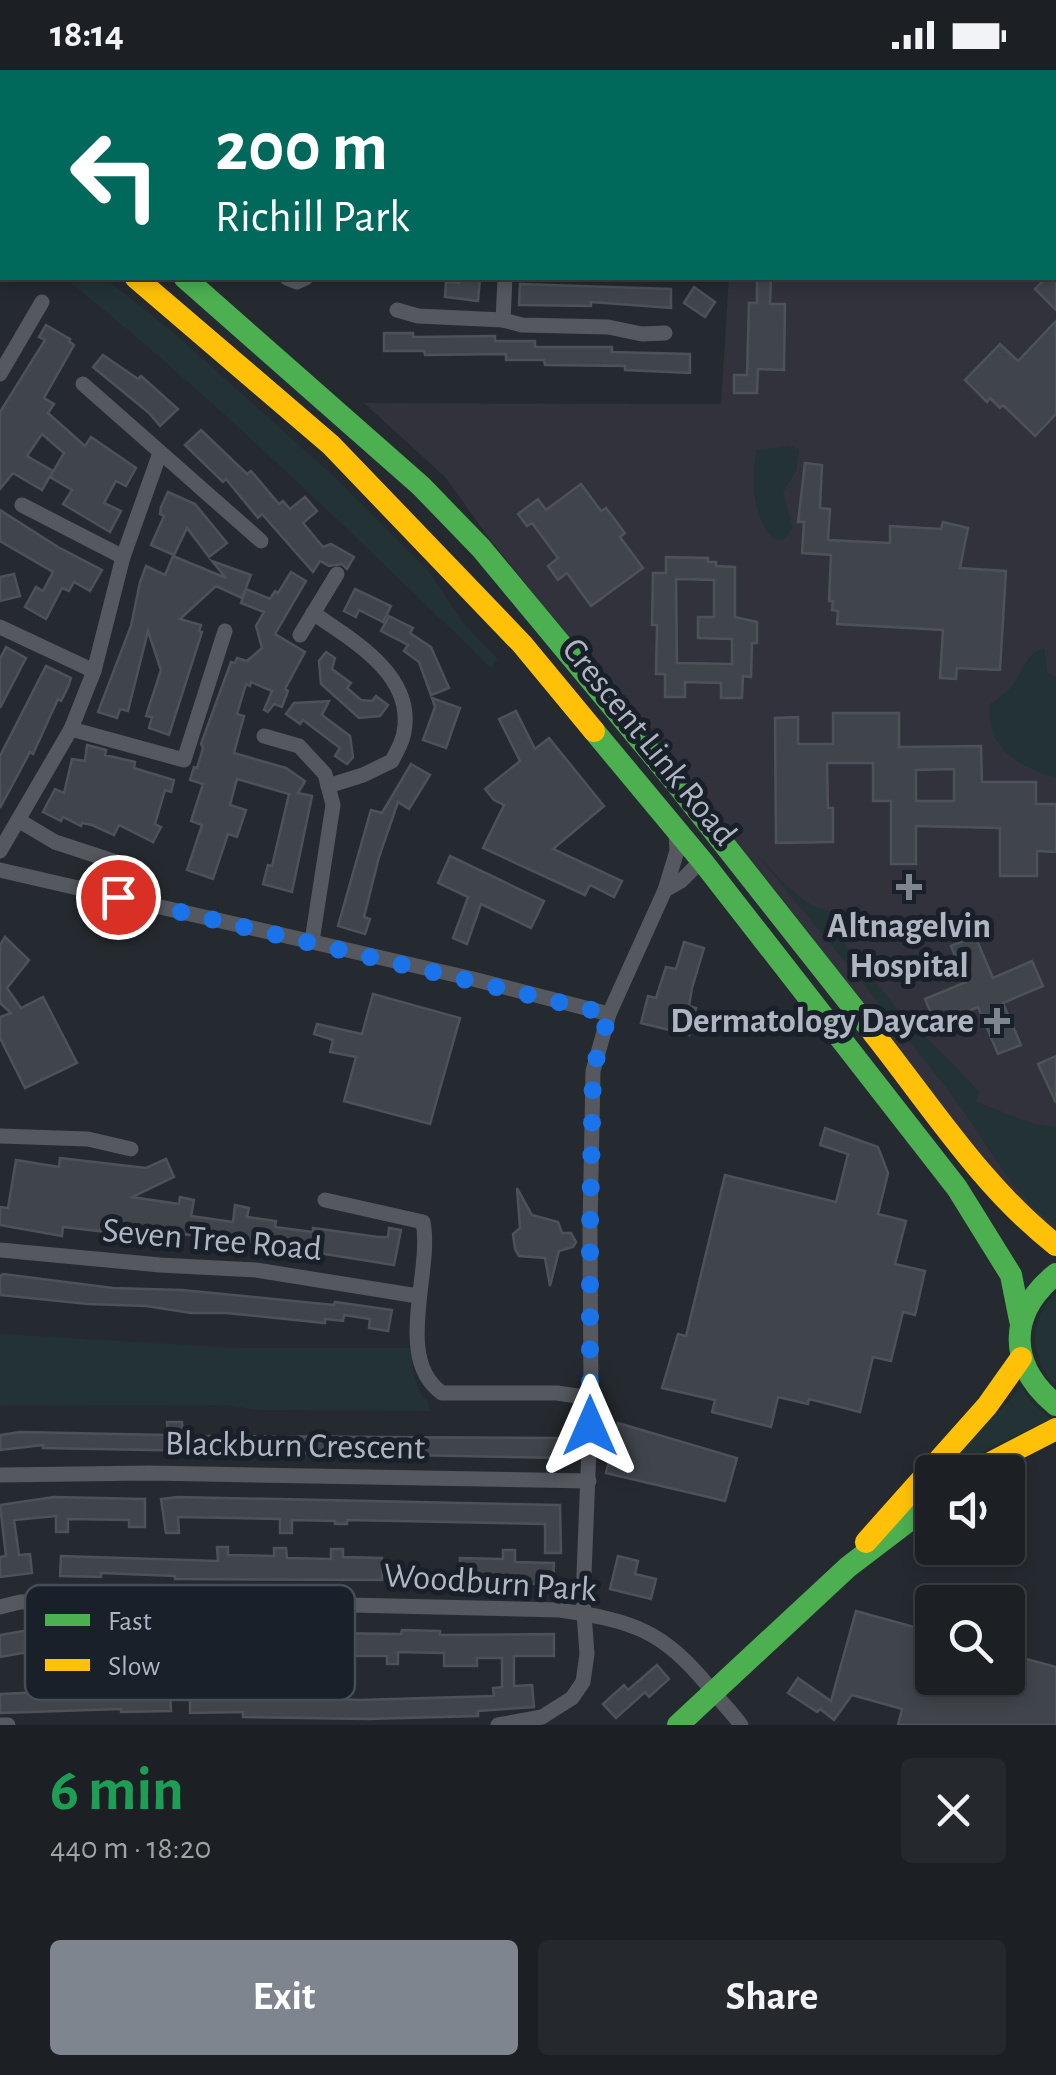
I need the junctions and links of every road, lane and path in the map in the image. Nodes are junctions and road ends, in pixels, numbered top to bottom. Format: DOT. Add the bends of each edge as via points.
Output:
graph roads {
  1 [pos="138,280"];
  2 [pos="187,280"];
  3 [pos="505,280"];
  4 [pos="42,302"];
  5 [pos="397,310"];
  6 [pos="503,320"];
  7 [pos="665,333"];
  8 [pos="0,374"];
  9 [pos="83,384"];
  10 [pos="160,453"];
  11 [pos="22,504"];
  12 [pos="261,541"];
  13 [pos="123,558"];
  14 [pos="338,574"];
  15 [pos="313,613"];
  16 [pos="0,627"];
  17 [pos="224,631"];
  18 [pos="300,636"];
  19 [pos="94,671"];
  20 [pos="71,729"];
  21 [pos="264,736"];
  22 [pos="328,786"];
  23 [pos="18,820"];
  24 [pos="676,830"];
  25 [pos="713,830"];
  26 [pos="0,851"];
  27 [pos="116,862"];
  28 [pos="703,862"];
  29 [pos="0,870"];
  30 [pos="665,890"];
  31 [pos="312,942"];
  32 [pos="609,1014"];
  33 [pos="0,1136"];
  34 [pos="131,1150"];
  35 [pos="325,1200"];
  36 [pos="1056,1245"];
  37 [pos="0,1250"];
  38 [pos="1056,1274"];
  39 [pos="418,1296"];
  40 [pos="1020,1320"];
  41 [pos="1021,1358"];
  42 [pos="591,1398"];
  43 [pos="1056,1405"];
  44 [pos="1056,1429"];
  45 [pos="1006,1455"];
  46 [pos="0,1475"];
  47 [pos="589,1481"];
  48 [pos="915,1516"];
  49 [pos="848,1567"];
  50 [pos="25,1602"];
  51 [pos="355,1605"];
  52 [pos="0,1607"];
  53 [pos="586,1614"];
  54 [pos="712,1690"];
  55 [pos="0,1725"];
  56 [pos="8,1725"];
  57 [pos="498,1725"];
  58 [pos="678,1725"];
  59 [pos="741,1725"];
  1 -- 24 [label="highway, Crescent Link Road" via="332,445 522,644"];
  2 -- 25 [label="highway, Crescent Link Road" via="461,526"];
  3 -- 6 [label="street"];
  4 -- 8 [label="street"];
  5 -- 6 [label="street"];
  6 -- 7 [label="street"];
  9 -- 10 [label="street"];
  10 -- 12 [label="street"];
  10 -- 13 [label="street"];
  11 -- 13 [label="street"];
  13 -- 19 [label="street"];
  14 -- 15 [label="street"];
  15 -- 18 [label="street"];
  15 -- 22 [label="street" via="371,654 404,704 404,734 392,761"];
  16 -- 19 [label="street"];
  17 -- 20 [label="street" via="184,760"];
  19 -- 20 [label="street"];
  20 -- 23 [label="street"];
  21 -- 22 [label="street" via="299,746"];
  22 -- 31 [label="street" via="333,804"];
  23 -- 26 [label="street"];
  23 -- 27 [label="street" via="55,842"];
  24 -- 28 [label="highway, Crescent Link Road"];
  24 -- 30 [label="street"];
  25 -- 28 [label="street"];
  25 -- 36 [label="highway, Crescent Link Road" via="1000,1194"];
  28 -- 30 [label="street"];
  28 -- 40 [label="highway, Crescent Link Road" via="957,1188 1011,1275"];
  29 -- 31 [label="street"];
  30 -- 32 [label="street"];
  31 -- 32 [label="street"];
  32 -- 42 [label="street" via="593,1071"];
  33 -- 34 [label="street" via="88,1139"];
  35 -- 39 [label="street" via="423,1222"];
  37 -- 39 [label="street, Seven Tree Road" via="256,1270"];
  38 -- 40 [label="highway" via="1030,1298"];
  39 -- 42 [label="street" via="421,1367 442,1393"];
  40 -- 41 [label="highway, Crescent Link Road"];
  41 -- 43 [label="highway" via="1031,1382"];
  41 -- 49 [label="highway"];
  42 -- 47 [label="street"];
  44 -- 45 [label="highway"];
  46 -- 47 [label="street, Blackburn Crescent"];
  47 -- 53 [label="street"];
  48 -- 49 [label="highway"];
  49 -- 54 [label="highway"];
  50 -- 52 [label="street, Woodburn Park"];
  51 -- 53 [label="street, Woodburn Park"];
  53 -- 54 [label="street, Woodburn Park" via="659,1636"];
  53 -- 57 [label="street" via="583,1682 572,1698 542,1717"];
  54 -- 58 [label="highway"];
  54 -- 59 [label="street, Woodburn Park"];
  55 -- 56 [label="street"];
}
